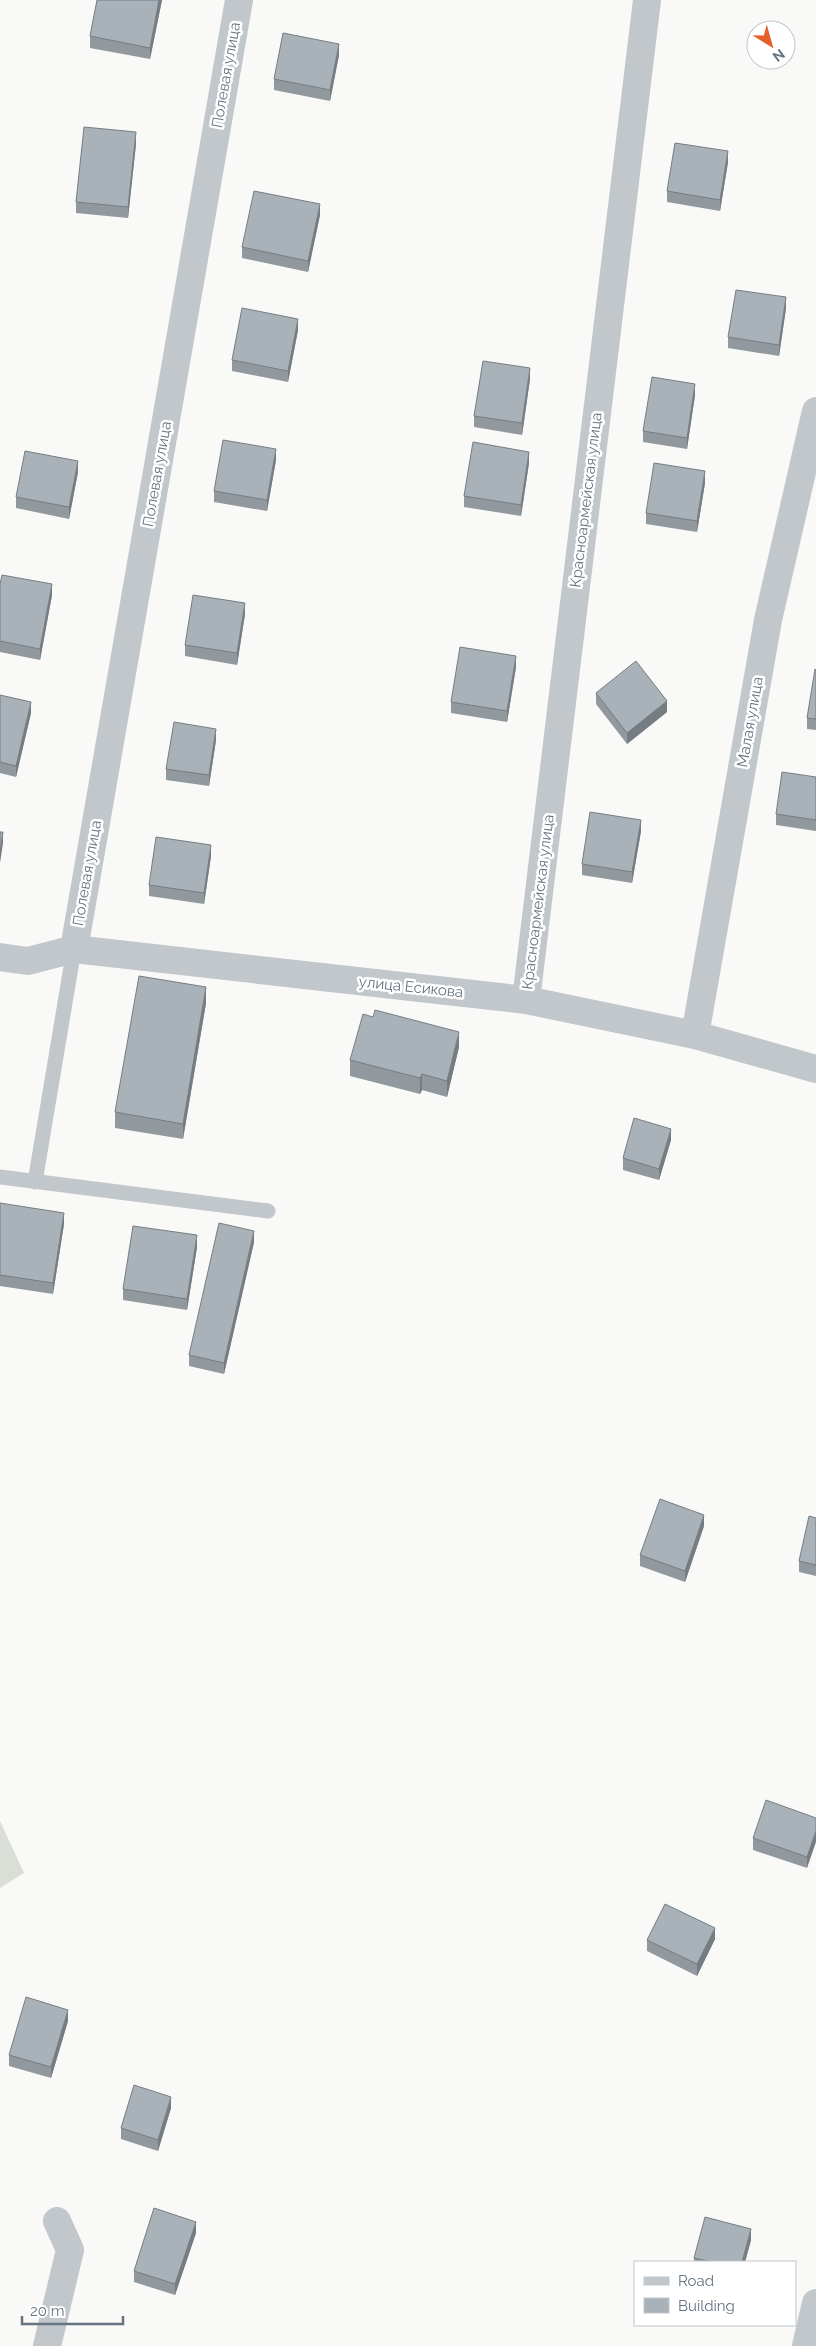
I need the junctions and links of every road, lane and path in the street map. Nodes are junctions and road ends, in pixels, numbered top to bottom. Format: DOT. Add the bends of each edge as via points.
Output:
graph roads {
  1 [pos="239,0"];
  2 [pos="647,0"];
  3 [pos="816,411"];
  4 [pos="74,949"];
  5 [pos="0,957"];
  6 [pos="526,1000"];
  7 [pos="695,1035"];
  8 [pos="816,1069"];
  9 [pos="0,1178"];
  10 [pos="35,1182"];
  11 [pos="268,1211"];
  12 [pos="57,2221"];
  13 [pos="816,2303"];
  14 [pos="48,2346"];
  15 [pos="806,2346"];
  1 -- 4 [label="street, Полевая улица"];
  2 -- 6 [label="street, Красноармейская улица"];
  3 -- 7 [label="street, Малая улица" via="768,620"];
  4 -- 5 [label="street, улица Есикова" via="28,961"];
  4 -- 6 [label="street, улица Есикова"];
  4 -- 10 [label="lane"];
  6 -- 7 [label="street, улица Есикова"];
  7 -- 8 [label="street, улица Есикова"];
  9 -- 10 [label="lane"];
  10 -- 11 [label="lane"];
  12 -- 14 [label="street" via="70,2250"];
  13 -- 15 [label="street"];
}
